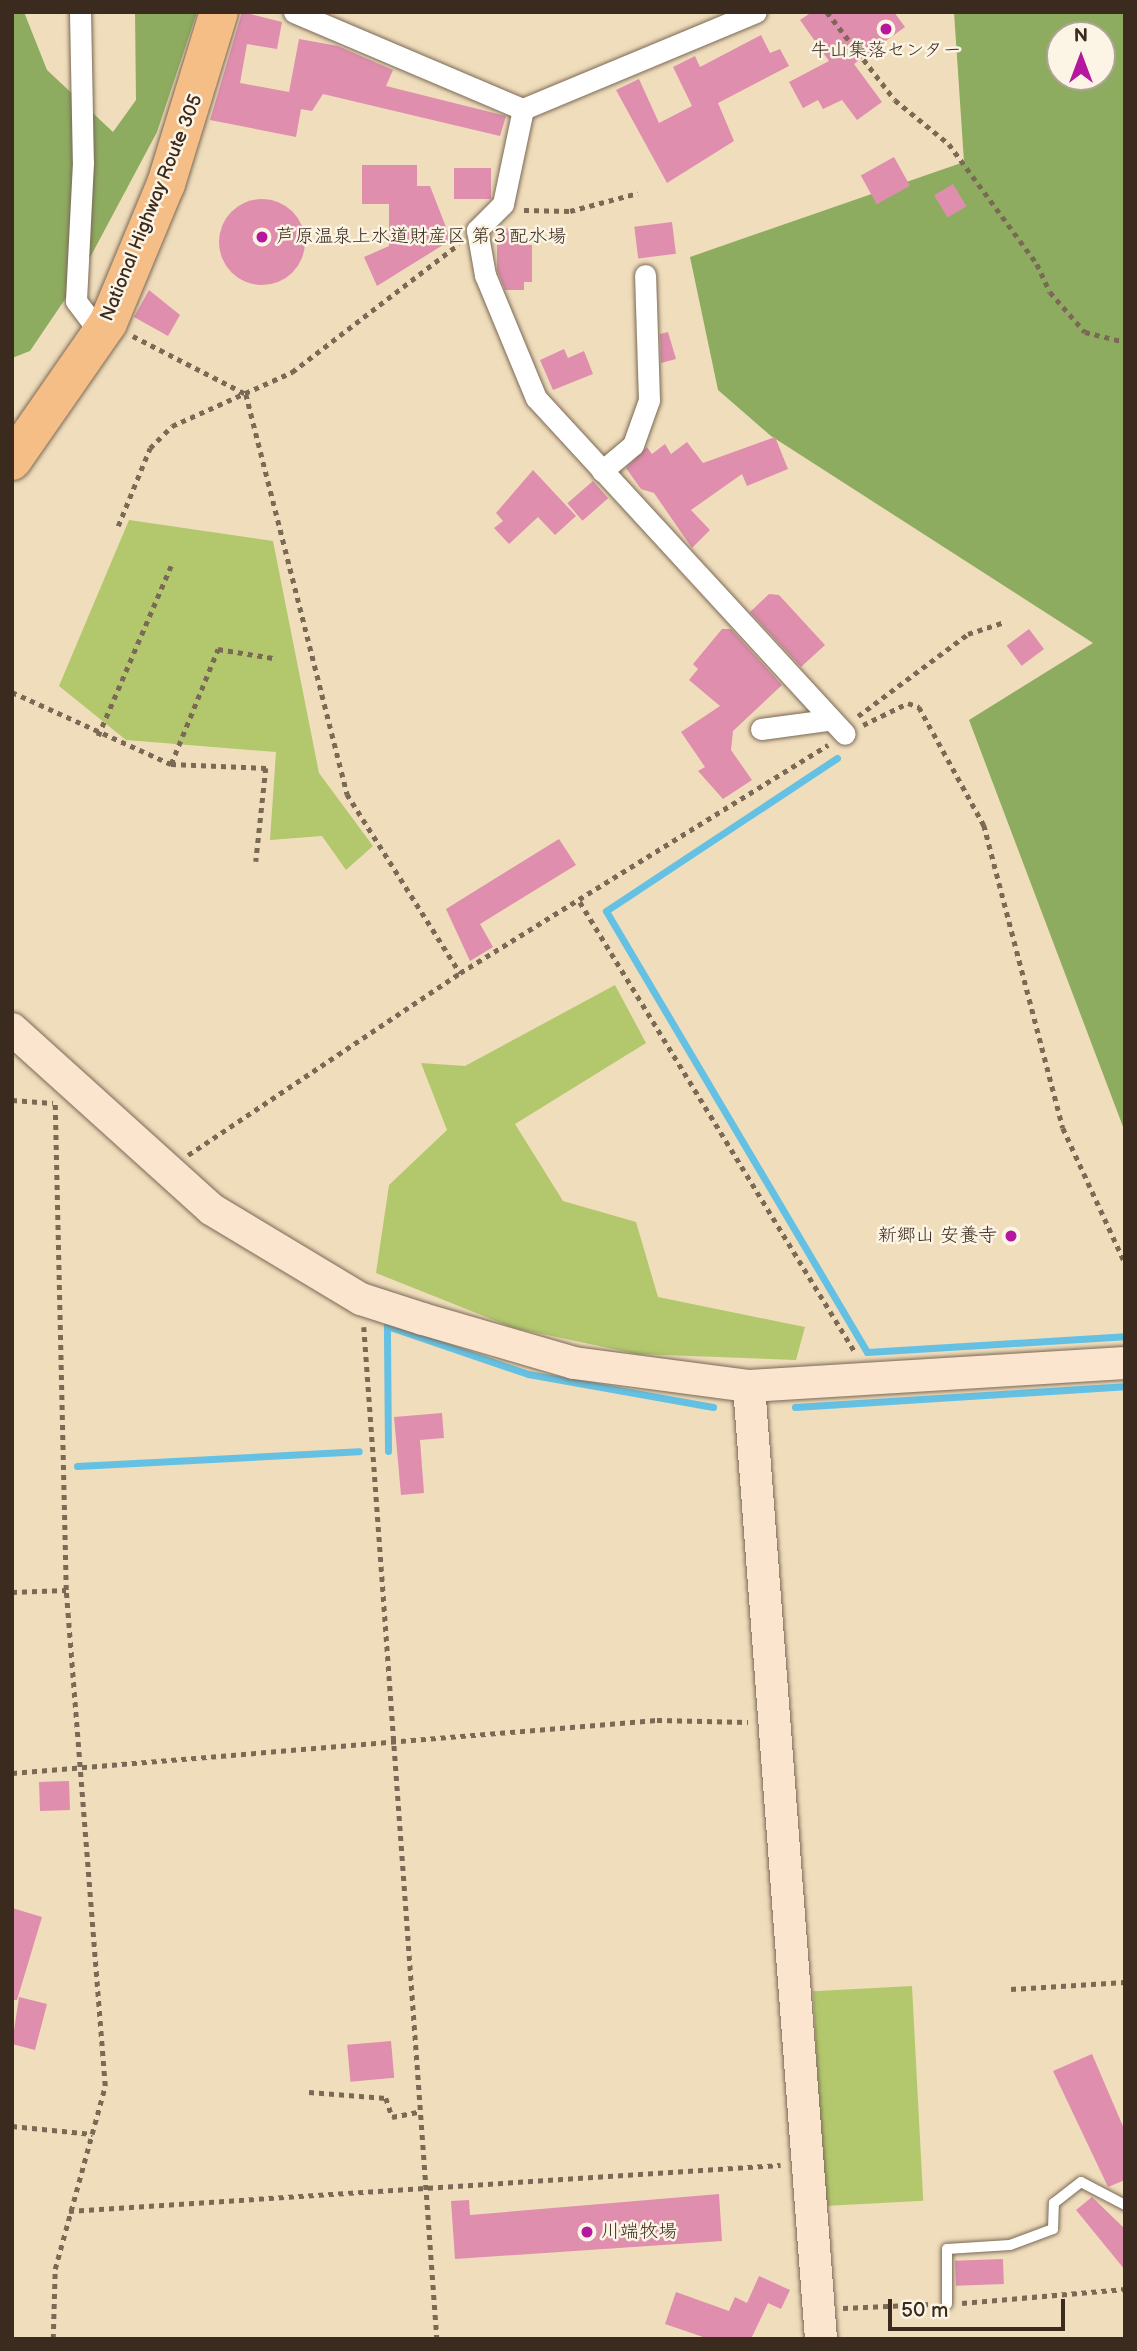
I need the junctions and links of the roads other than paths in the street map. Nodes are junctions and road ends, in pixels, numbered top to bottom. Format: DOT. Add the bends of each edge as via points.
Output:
graph roads {
  1 [pos="80,12"];
  2 [pos="219,12"];
  3 [pos="294,12"];
  4 [pos="756,12"];
  5 [pos="523,109"];
  6 [pos="645,275"];
  7 [pos="104,328"];
  8 [pos="12,461"];
  9 [pos="602,471"];
  10 [pos="761,729"];
  11 [pos="12,1029"];
  12 [pos="1125,1363"];
  13 [pos="749,1386"];
  14 [pos="1125,2205"];
  15 [pos="947,2304"];
  16 [pos="821,2323"];
  1 -- 7 [label="street" via="83,162 76,301"];
  2 -- 7 [label="highway, National Highway Route 305" via="170,171"];
  3 -- 5 [label="street"];
  4 -- 5 [label="street"];
  5 -- 9 [label="street" via="503,204 477,230 485,275 536,398"];
  6 -- 9 [label="street" via="649,400 633,445"];
  7 -- 8 [label="highway, National Highway Route 305"];
  9 -- 10 [label="street" via="838,728"];
  11 -- 13 [label="street" via="64,1093 163,1172 211,1209 361,1299 574,1363"];
  12 -- 13 [label="street"];
  13 -- 16 [label="street"];
  14 -- 15 [label="lane" via="1081,2182 1054,2203 1053,2230 1010,2245 947,2249"];
}
